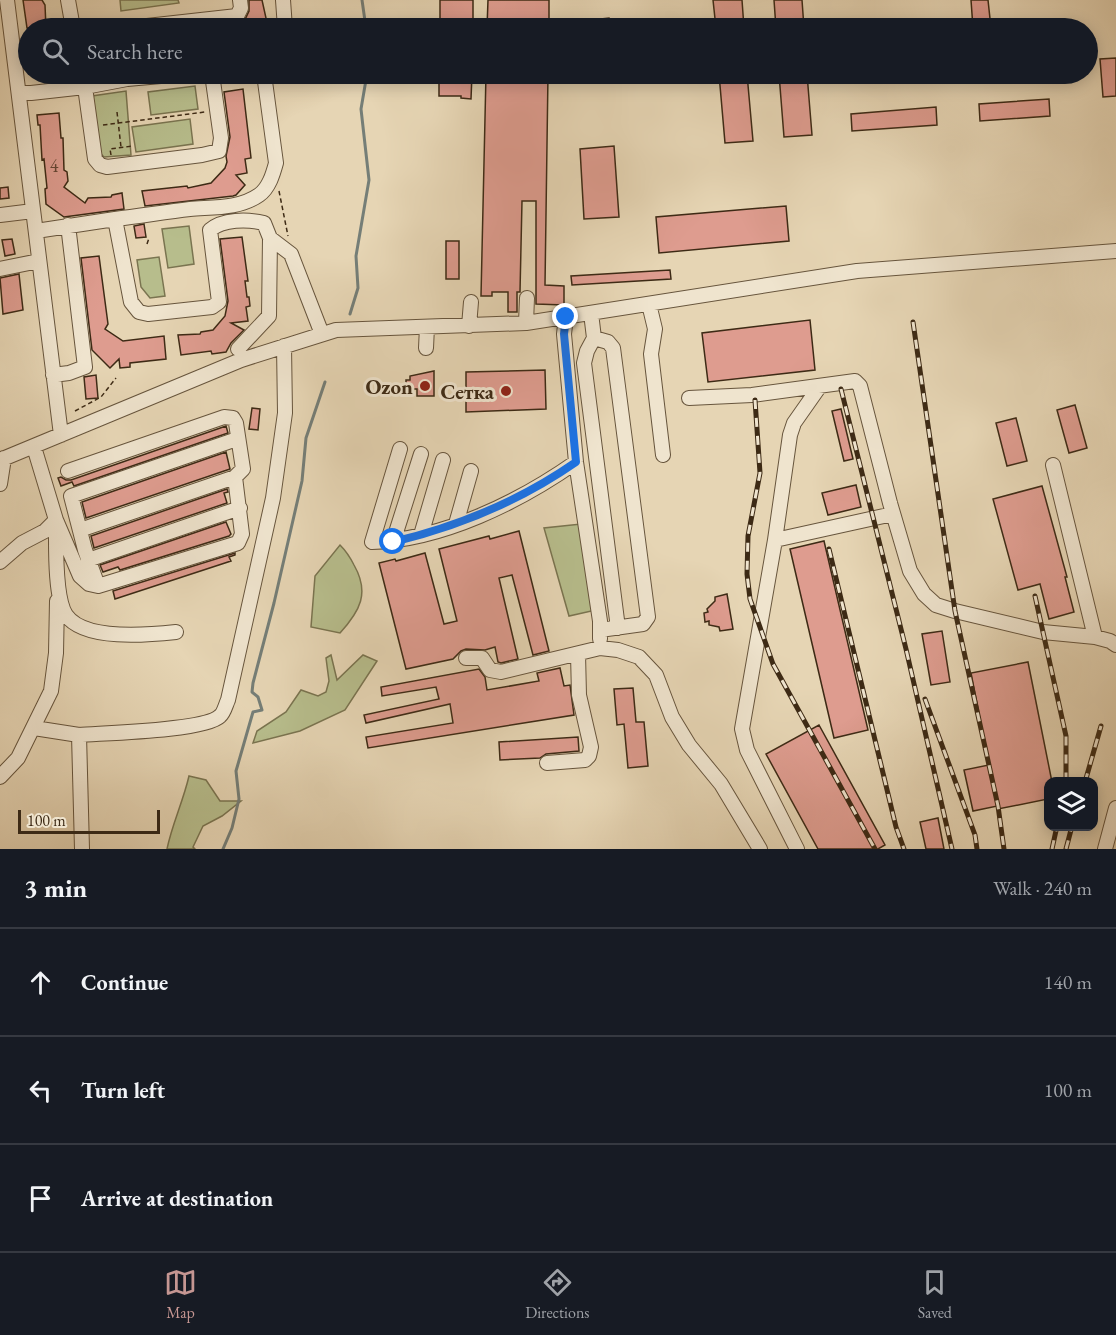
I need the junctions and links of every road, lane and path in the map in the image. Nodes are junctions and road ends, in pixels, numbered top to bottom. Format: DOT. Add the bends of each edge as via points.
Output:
graph roads {
  1 [pos="7,0"];
  2 [pos="68,0"];
  3 [pos="240,0"];
  4 [pos="284,0"];
  5 [pos="71,18"];
  6 [pos="219,18"];
  7 [pos="285,18"];
  8 [pos="101,84"];
  9 [pos="213,84"];
  10 [pos="265,84"];
  11 [pos="85,87"];
  12 [pos="19,93"];
  13 [pos="217,111"];
  14 [pos="117,112"];
  15 [pos="118,123"];
  16 [pos="90,127"];
  17 [pos="133,146"];
  18 [pos="121,148"];
  19 [pos="112,167"];
  20 [pos="269,182"];
  21 [pos="33,211"];
  22 [pos="0,215"];
  23 [pos="115,219"];
  24 [pos="68,225"];
  25 [pos="36,231"];
  26 [pos="149,238"];
  27 [pos="270,238"];
  28 [pos="147,244"];
  29 [pos="1116,251"];
  30 [pos="291,254"];
  31 [pos="39,261"];
  32 [pos="0,269"];
  33 [pos="527,298"];
  34 [pos="471,302"];
  35 [pos="649,304"];
  36 [pos="591,313"];
  37 [pos="566,317"];
  38 [pos="526,323"];
  39 [pos="470,326"];
  40 [pos="427,327"];
  41 [pos="322,334"];
  42 [pos="594,338"];
  43 [pos="284,346"];
  44 [pos="426,348"];
  45 [pos="238,349"];
  46 [pos="53,375"];
  47 [pos="116,378"];
  48 [pos="820,386"];
  49 [pos="689,399"];
  50 [pos="75,411"];
  51 [pos="61,435"];
  52 [pos="237,439"];
  53 [pos="34,447"];
  54 [pos="400,449"];
  55 [pos="421,454"];
  56 [pos="663,455"];
  57 [pos="2,459"];
  58 [pos="443,460"];
  59 [pos="576,462"];
  60 [pos="1053,465"];
  61 [pos="68,471"];
  62 [pos="471,471"];
  63 [pos="235,477"];
  64 [pos="0,484"];
  65 [pos="240,508"];
  66 [pos="893,514"];
  67 [pos="56,520"];
  68 [pos="456,525"];
  69 [pos="80,530"];
  70 [pos="421,535"];
  71 [pos="775,540"];
  72 [pos="393,542"];
  73 [pos="88,560"];
  74 [pos="0,562"];
  75 [pos="57,584"];
  76 [pos="98,586"];
  77 [pos="618,628"];
  78 [pos="600,630"];
  79 [pos="176,632"];
  80 [pos="1095,637"];
  81 [pos="1114,642"];
  82 [pos="600,648"];
  83 [pos="578,654"];
  84 [pos="466,658"];
  85 [pos="34,728"];
  86 [pos="79,735"];
  87 [pos="547,763"];
  88 [pos="0,777"];
  89 [pos="1116,808"];
  90 [pos="82,849"];
  91 [pos="760,849"];
  92 [pos="797,849"];
  93 [pos="1105,849"];
  1 -- 12 [label="street"];
  2 -- 5 [label="street"];
  3 -- 6 [label="street" via="237,16"];
  4 -- 7 [label="street"];
  8 -- 11 [label="street"];
  9 -- 13 [label="street"];
  10 -- 20 [label="street" via="276,162"];
  11 -- 12 [label="street"];
  11 -- 16 [label="street"];
  12 -- 21 [label="street"];
  13 -- 15 [label="path"];
  13 -- 19 [label="street" via="219,151"];
  14 -- 15 [label="path"];
  15 -- 16 [label="path"];
  15 -- 18 [label="path"];
  16 -- 19 [label="street" via="95,159 100,165"];
  17 -- 18 [label="path"];
  18 -- 19 [label="path" via="110,149"];
  20 -- 23 [label="street" via="261,194 223,208"];
  20 -- 30 [label="path" via="280,192"];
  21 -- 22 [label="street"];
  21 -- 25 [label="street"];
  23 -- 24 [label="street"];
  23 -- 27 [label="street" via="131,302 139,312 148,314 212,307 219,302 209,238 215,226 248,219 264,222"];
  24 -- 25 [label="street"];
  24 -- 46 [label="street" via="85,367"];
  25 -- 31 [label="street"];
  26 -- 28 [label="path"];
  27 -- 30 [label="street"];
  27 -- 45 [label="street" via="269,316"];
  29 -- 35 [label="street" via="856,271"];
  30 -- 41 [label="street"];
  31 -- 32 [label="street"];
  31 -- 46 [label="street"];
  33 -- 38 [label="street"];
  34 -- 39 [label="street"];
  35 -- 36 [label="street"];
  35 -- 56 [label="street" via="655,329 651,354"];
  36 -- 37 [label="street"];
  36 -- 42 [label="street"];
  37 -- 38 [label="street"];
  37 -- 59 [label="street" via="564,334"];
  38 -- 39 [label="street"];
  39 -- 40 [label="street"];
  40 -- 41 [label="street" via="336,330"];
  40 -- 44 [label="street"];
  41 -- 43 [label="street"];
  42 -- 77 [label="street" via="584,363"];
  42 -- 77 [label="street" via="613,348 648,617 643,624"];
  43 -- 51 [label="street"];
  43 -- 86 [label="street" via="285,413 273,498 221,716 188,727"];
  46 -- 51 [label="street"];
  47 -- 50 [label="path" via="100,397"];
  48 -- 49 [label="street"];
  48 -- 66 [label="street" via="855,381 860,386"];
  48 -- 71 [label="street" via="790,435"];
  51 -- 53 [label="street"];
  52 -- 61 [label="street" via="236,423 233,418 224,417"];
  52 -- 63 [label="street" via="243,470"];
  52 -- 69 [label="street" via="71,496"];
  53 -- 57 [label="street"];
  53 -- 67 [label="street"];
  54 -- 72 [label="street" via="372,542"];
  55 -- 72 [label="street"];
  57 -- 64 [label="street"];
  58 -- 70 [label="street"];
  59 -- 68 [label="street" via="516,500"];
  59 -- 78 [label="street"];
  60 -- 80 [label="street"];
  62 -- 68 [label="street"];
  63 -- 65 [label="street"];
  63 -- 69 [label="street"];
  65 -- 73 [label="street"];
  65 -- 76 [label="street" via="242,534 238,543"];
  66 -- 71 [label="street"];
  66 -- 80 [label="street" via="910,571 936,606 1043,632"];
  67 -- 74 [label="street"];
  67 -- 75 [label="street"];
  67 -- 76 [label="street" via="80,576"];
  68 -- 70 [label="street"];
  69 -- 73 [label="street"];
  70 -- 72 [label="street"];
  71 -- 92 [label="street" via="742,729 747,750"];
  73 -- 76 [label="street"];
  75 -- 79 [label="street" via="65,614 90,630 116,635"];
  75 -- 85 [label="street" via="51,691"];
  77 -- 78 [label="street"];
  78 -- 82 [label="street"];
  80 -- 81 [label="street"];
  82 -- 83 [label="street"];
  82 -- 91 [label="street" via="639,657 656,675 672,717 689,746 721,784"];
  83 -- 84 [label="street" via="501,672 490,670 482,658"];
  83 -- 87 [label="street" via="579,695 591,747 589,756 585,760"];
  85 -- 86 [label="street"];
  85 -- 88 [label="street" via="18,758"];
  86 -- 90 [label="street"];
  89 -- 93 [label="street"];
}
